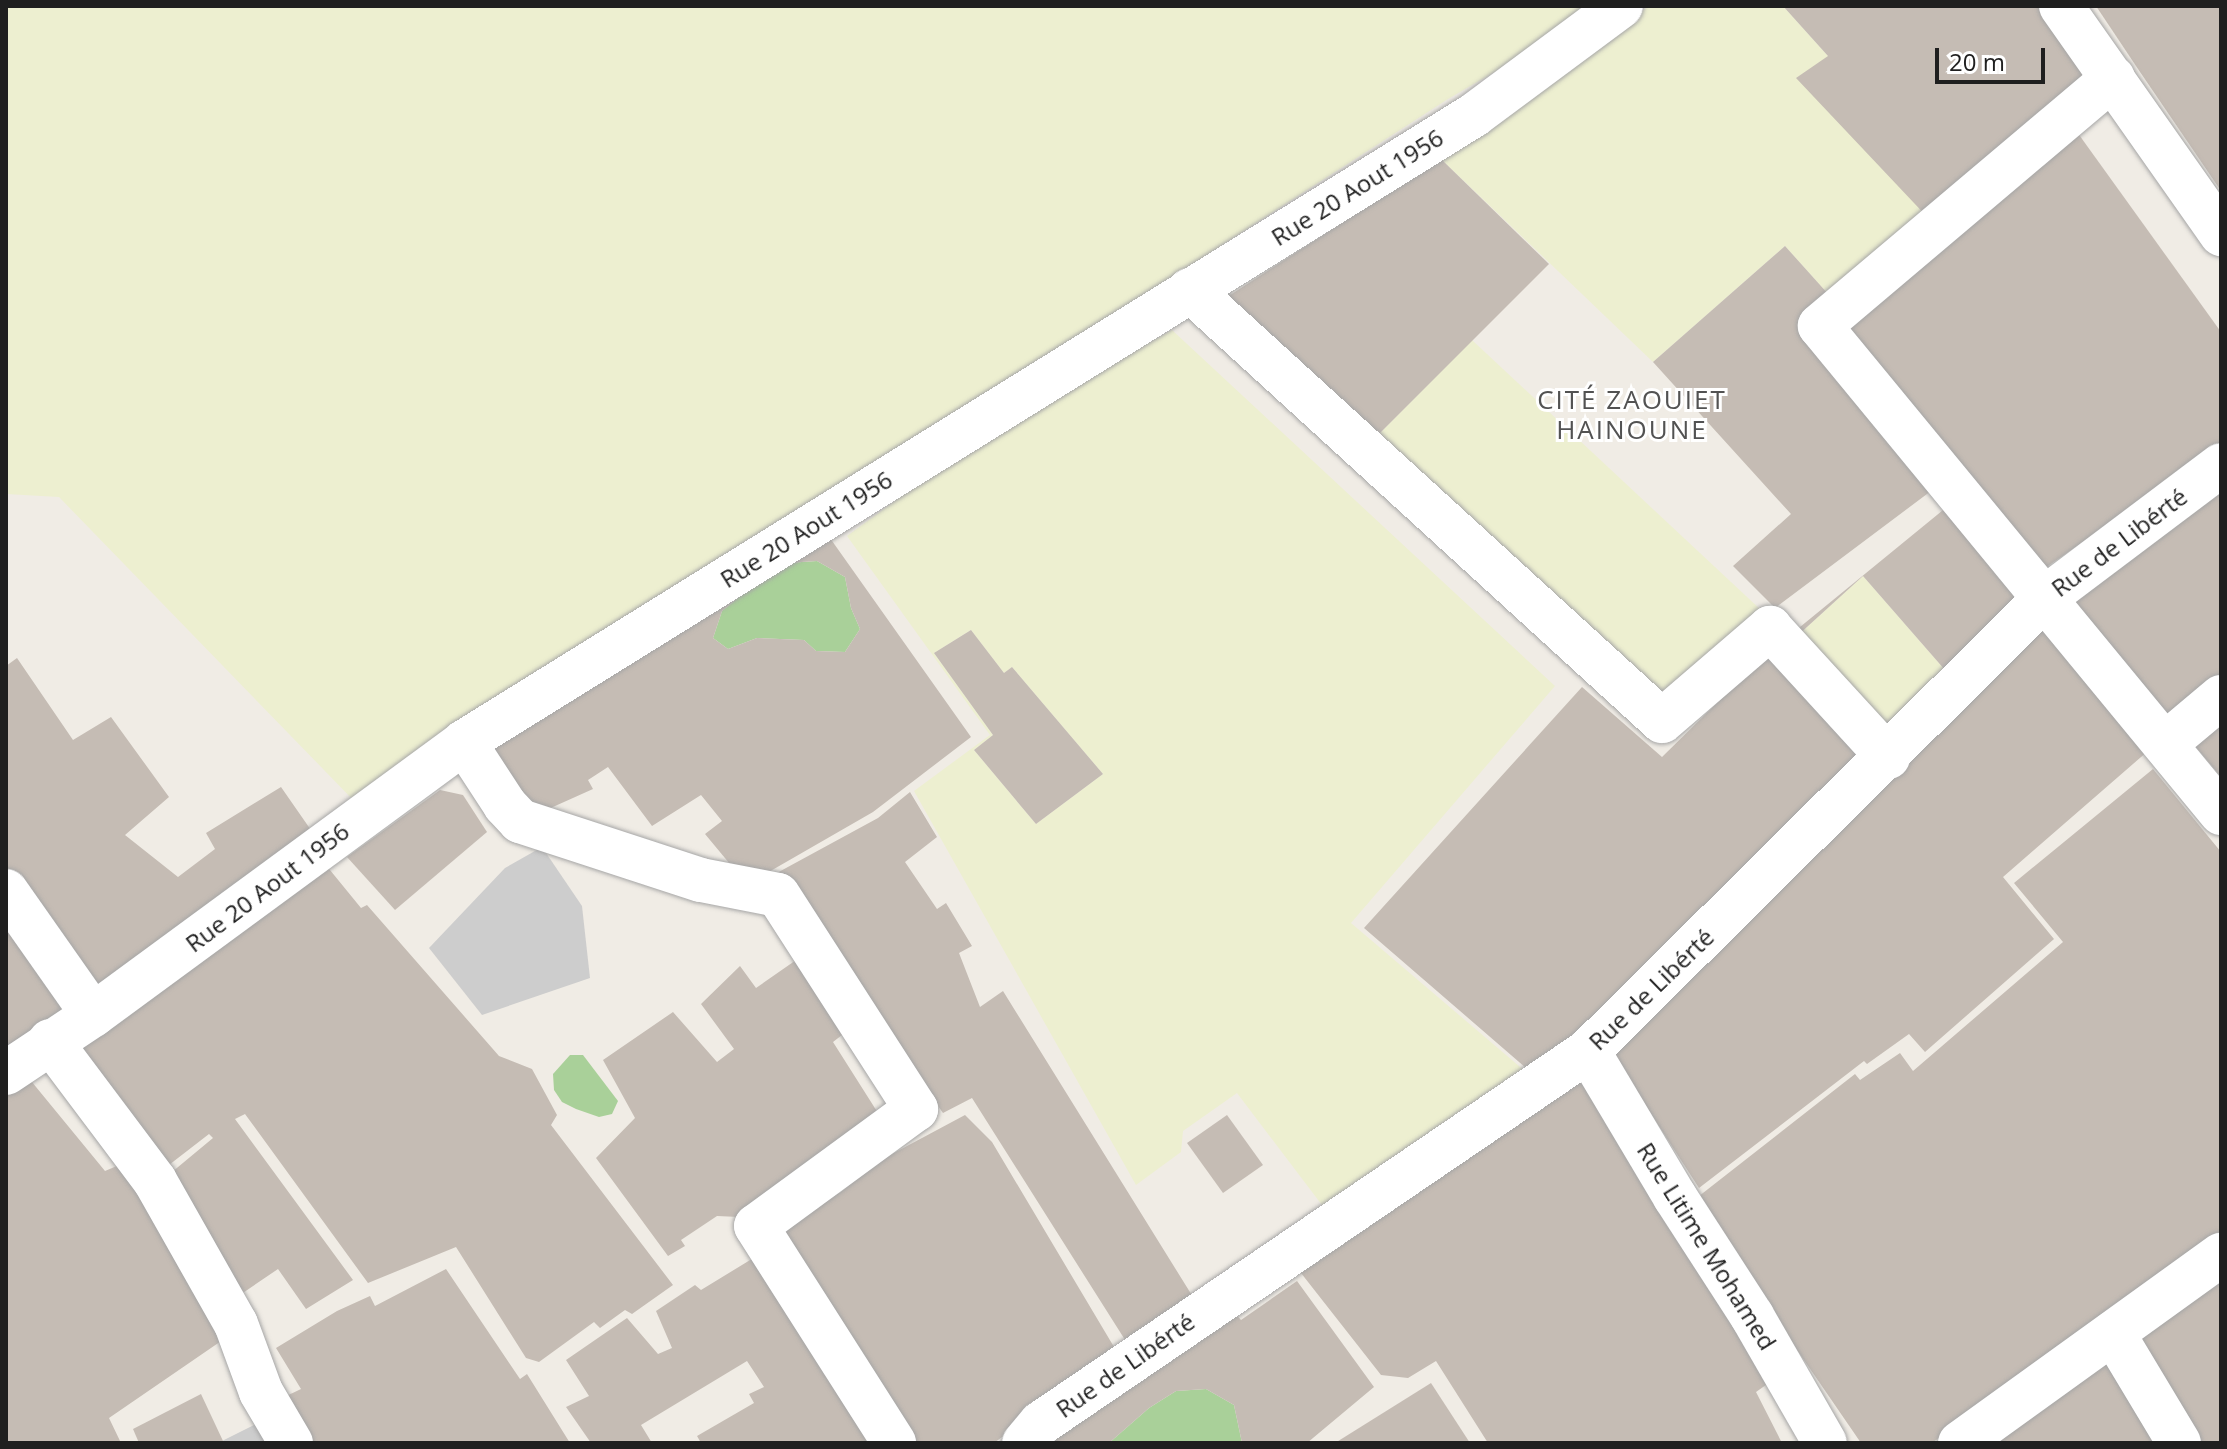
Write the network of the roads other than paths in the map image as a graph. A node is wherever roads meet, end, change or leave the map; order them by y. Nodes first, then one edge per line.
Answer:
1 (1621, 6) edge
2 (2061, 6) edge
3 (2113, 78) junction
4 (2221, 234) edge
5 (1190, 290) junction
6 (2221, 465) edge
7 (2046, 597) junction
8 (2221, 697) edge
9 (464, 742) junction
10 (2165, 744) junction
11 (1888, 757) junction
12 (2221, 813) edge
13 (6, 891) edge
14 (93, 1015) junction
15 (50, 1041) junction
16 (1588, 1051) junction
17 (6, 1073) edge
18 (2221, 1255) edge
19 (2113, 1333) junction
20 (291, 1443) edge
21 (894, 1443) edge
22 (1024, 1443) edge
23 (1825, 1443) edge
24 (1960, 1443) edge
25 (2179, 1443) edge

1 - 5 street, Rue 20 Aout 1956
2 - 3 street
3 - 4 street
3 - 7 street
5 - 9 street, Rue 20 Aout 1956
5 - 11 street
6 - 7 street, Rue de Libérté
7 - 10 street
7 - 11 street, Rue de Libérté
8 - 10 street
9 - 14 street, Rue 20 Aout 1956
9 - 21 street
10 - 12 street
11 - 16 street, Rue de Libérté
13 - 14 street
14 - 15 street, Rue 20 Aout 1956
15 - 17 street, Rue 20 Aout 1956
15 - 20 street
16 - 22 street, Rue de Libérté
16 - 23 street, Rue Litime Mohamed
18 - 19 street
19 - 24 street
19 - 25 street

